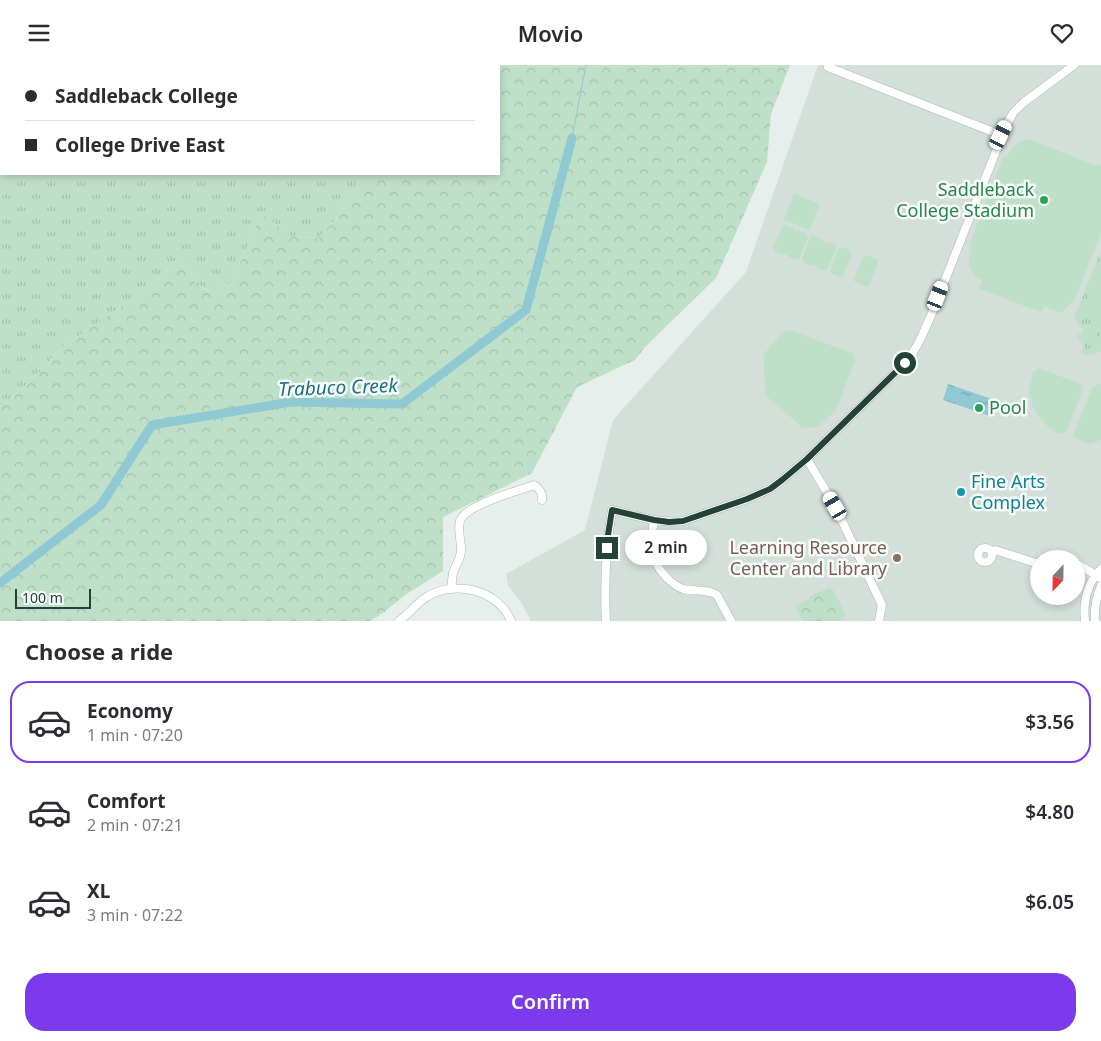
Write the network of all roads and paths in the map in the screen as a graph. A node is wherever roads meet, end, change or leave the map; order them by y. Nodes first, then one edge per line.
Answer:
1 (1074, 65) edge
2 (828, 67) dead end
3 (1001, 135) junction
4 (807, 459) junction
5 (542, 501) dead end
6 (654, 520) junction
7 (992, 552) dead end
8 (1030, 561) edge
9 (1085, 568) edge
10 (1099, 574) edge
11 (1101, 586) edge
12 (451, 589) junction
13 (399, 621) edge
14 (512, 621) edge
15 (606, 621) edge
16 (731, 621) edge
17 (879, 621) edge
18 (1085, 621) edge
19 (1095, 621) edge

1 - 3 street
2 - 3 street
3 - 4 street
4 - 6 street
4 - 17 street
5 - 12 street
6 - 15 street
6 - 16 street
7 - 8 street
9 - 10 street
10 - 18 street
11 - 19 street
12 - 13 street
12 - 14 street

